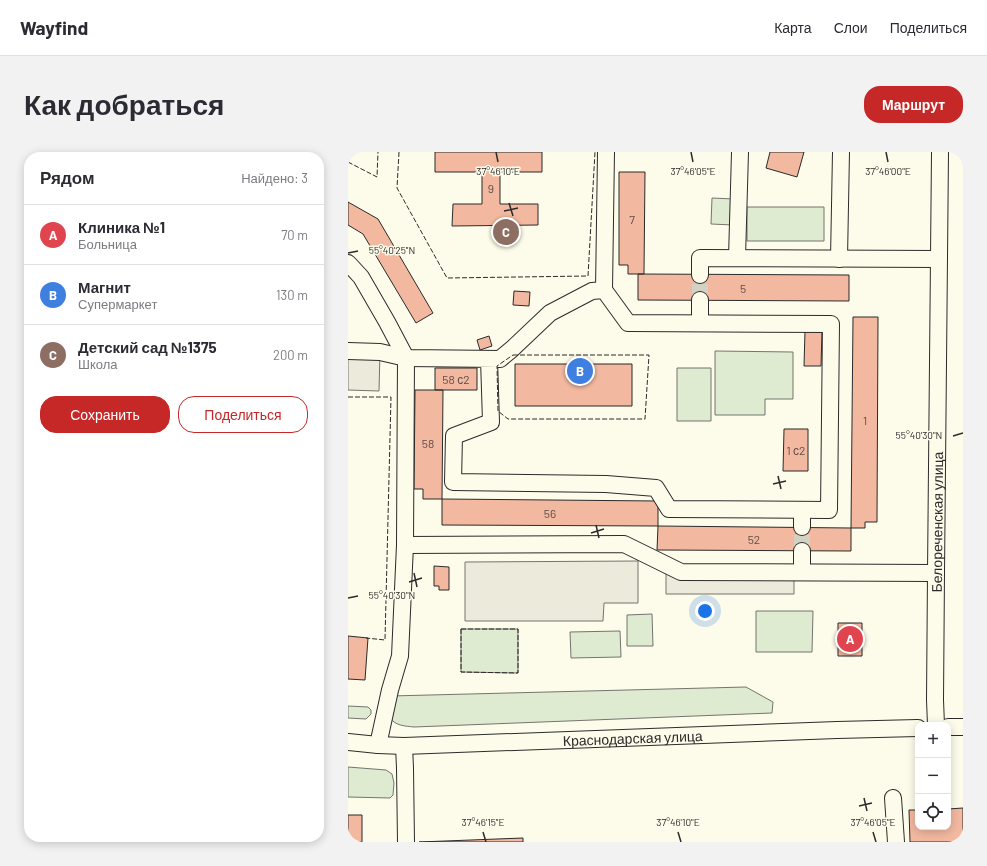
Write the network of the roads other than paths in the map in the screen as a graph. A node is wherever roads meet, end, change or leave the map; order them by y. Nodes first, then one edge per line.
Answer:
1 (606, 152) edge
2 (740, 152) edge
3 (841, 152) edge
4 (940, 152) edge
5 (737, 258) junction
6 (839, 258) junction
7 (939, 259) junction
8 (348, 263) edge
9 (700, 274) tunnel mouth
10 (604, 290) junction
11 (700, 300) tunnel mouth
12 (700, 323) junction
13 (348, 351) edge
14 (406, 358) junction
15 (489, 359) junction
16 (802, 510) junction
17 (802, 527) tunnel mouth
18 (405, 545) junction
19 (802, 551) tunnel mouth
20 (802, 572) junction
21 (936, 573) junction
22 (936, 722) edge
23 (963, 727) edge
24 (915, 728) edge
25 (951, 728) edge
26 (348, 742) edge
27 (378, 745) junction
28 (404, 746) junction
29 (893, 798) dead end
30 (406, 842) edge
31 (896, 842) edge

1 - 10 street
2 - 5 street
3 - 6 street
4 - 7 street, Белореченская улица
5 - 6 street
5 - 9 street
6 - 7 street
7 - 21 street, Белореченская улица
8 - 14 street
10 - 12 street
10 - 15 street
11 - 12 street
12 - 16 street
13 - 14 street
14 - 15 street
14 - 18 street
15 - 16 street
16 - 17 street
18 - 20 street
18 - 27 street
19 - 20 street
20 - 21 street
21 - 22 street, Белореченская улица
23 - 25 street
24 - 28 street, Краснодарская улица
26 - 27 street, Краснодарская улица
27 - 28 street, Краснодарская улица
28 - 30 street
29 - 31 street

